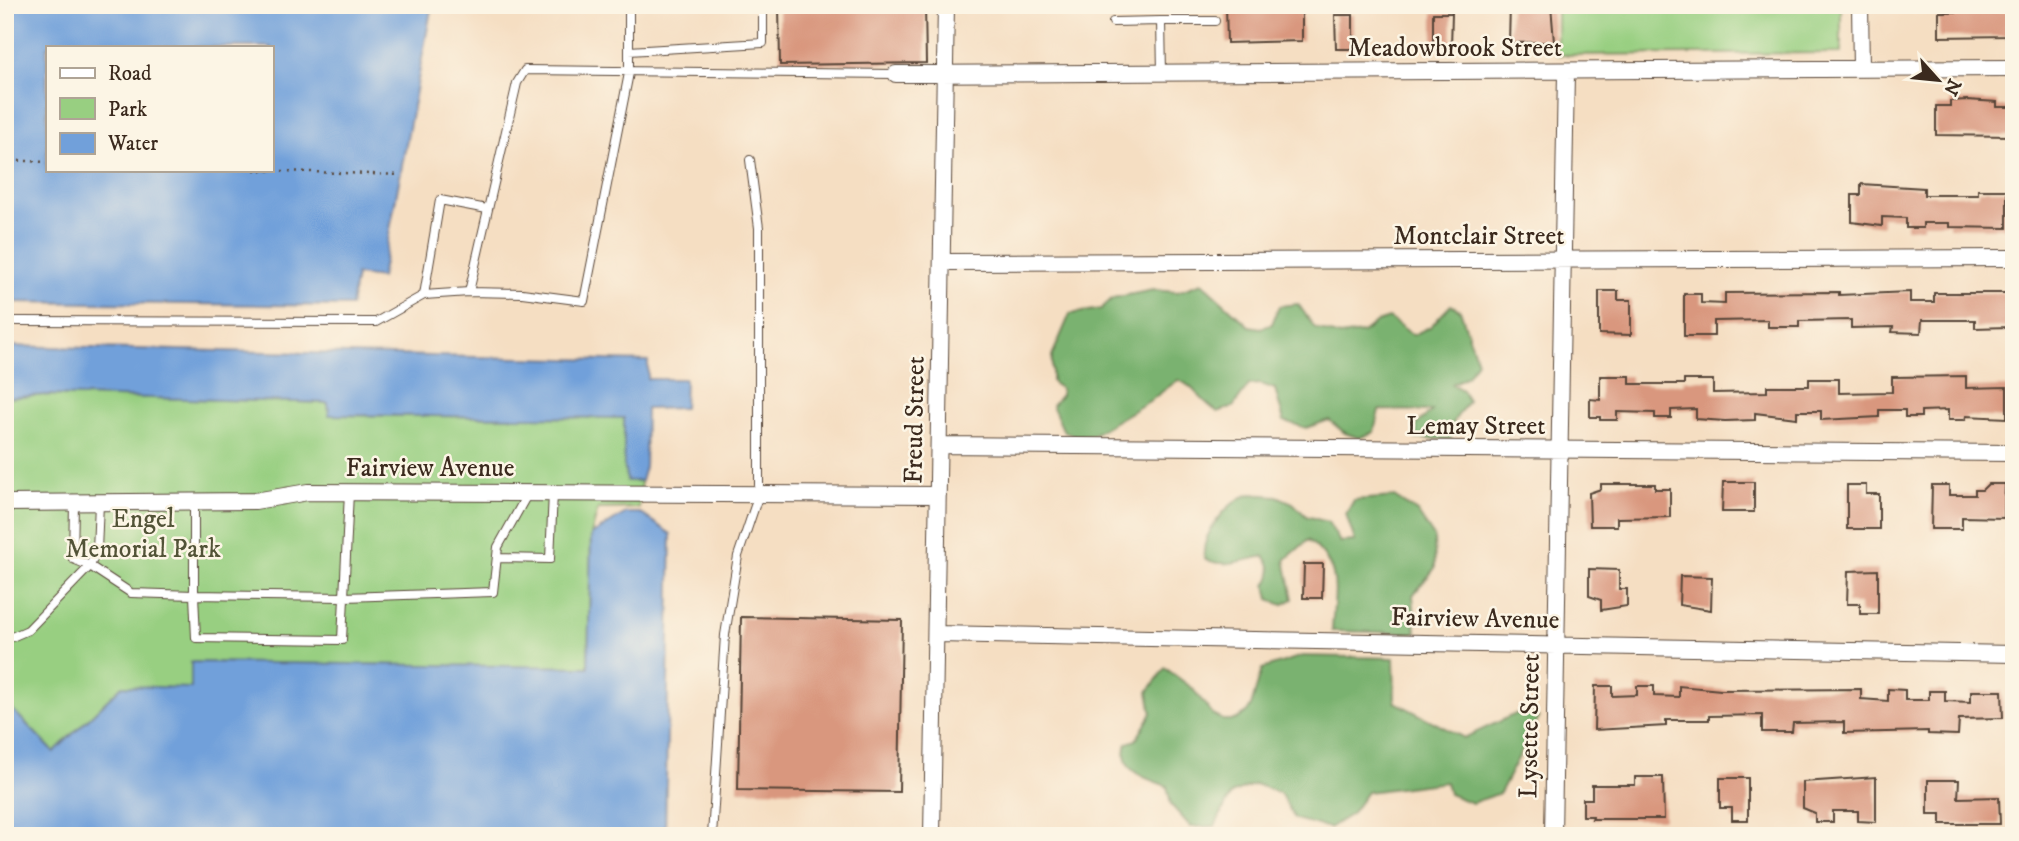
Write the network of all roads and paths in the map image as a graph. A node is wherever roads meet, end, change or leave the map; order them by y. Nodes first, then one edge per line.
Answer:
1 (629, 5) edge
2 (763, 5) edge
3 (946, 5) edge
4 (1860, 5) edge
5 (1161, 21) junction
6 (1215, 21) dead end
7 (1112, 22) dead end
8 (629, 51) junction
9 (2014, 68) edge
10 (1861, 69) junction
11 (1566, 72) junction
12 (629, 73) junction
13 (1161, 73) junction
14 (896, 74) joint
15 (945, 74) junction
16 (5, 160) edge
17 (750, 160) dead end
18 (46, 162) edge
19 (273, 171) edge
20 (400, 175) dead end
21 (487, 209) junction
22 (2014, 258) edge
23 (1563, 261) junction
24 (943, 262) junction
25 (469, 292) junction
26 (424, 295) junction
27 (16, 321) dead end
28 (939, 445) junction
29 (1559, 450) junction
30 (2014, 453) edge
31 (349, 492) junction
32 (528, 493) junction
33 (552, 493) junction
34 (759, 494) junction
35 (938, 495) junction
36 (194, 502) junction
37 (5, 503) edge
38 (74, 503) junction
39 (99, 503) junction
40 (497, 558) junction
41 (90, 566) junction
42 (194, 595) junction
43 (345, 597) junction
44 (936, 634) junction
45 (5, 640) edge
46 (1555, 646) junction
47 (2014, 654) edge
48 (712, 836) edge
49 (932, 836) edge
50 (1553, 836) edge

1 - 8 lane
2 - 8 lane
3 - 15 street, Freud Street
4 - 10 street
5 - 6 lane
5 - 7 lane
5 - 13 lane
8 - 12 lane
9 - 10 street, Meadowbrook Street
10 - 11 street, Meadowbrook Street
11 - 13 street, Meadowbrook Street
11 - 23 street, Lysette Street
12 - 14 lane
12 - 21 lane
12 - 25 lane
13 - 15 street, Meadowbrook Street
14 - 15 street, Meadowbrook Street
15 - 24 street, Freud Street
16 - 18 path
17 - 34 lane
19 - 20 path
21 - 25 lane
21 - 26 lane
22 - 23 street, Montclair Street
23 - 24 street, Montclair Street
23 - 29 street, Lysette Street
24 - 28 street, Freud Street
25 - 26 lane
26 - 27 lane
28 - 29 street, Lemay Street
28 - 35 street, Freud Street
29 - 30 street, Lemay Street
29 - 46 street, Lysette Street
31 - 32 street, Fairview Avenue
31 - 36 street, Fairview Avenue
31 - 43 lane
32 - 33 street, Fairview Avenue
32 - 40 lane
33 - 34 street, Fairview Avenue
33 - 40 lane
34 - 35 street, Fairview Avenue
34 - 48 lane
35 - 44 street, Freud Street
36 - 39 street, Fairview Avenue
36 - 42 lane
37 - 38 street, Fairview Avenue
38 - 39 street, Fairview Avenue
38 - 41 lane
39 - 41 lane
40 - 43 lane
41 - 42 lane
41 - 45 lane
42 - 43 lane
42 - 43 lane
44 - 46 street, Fairview Avenue
44 - 49 street, Freud Street
46 - 47 street, Fairview Avenue
46 - 50 street, Lysette Street

